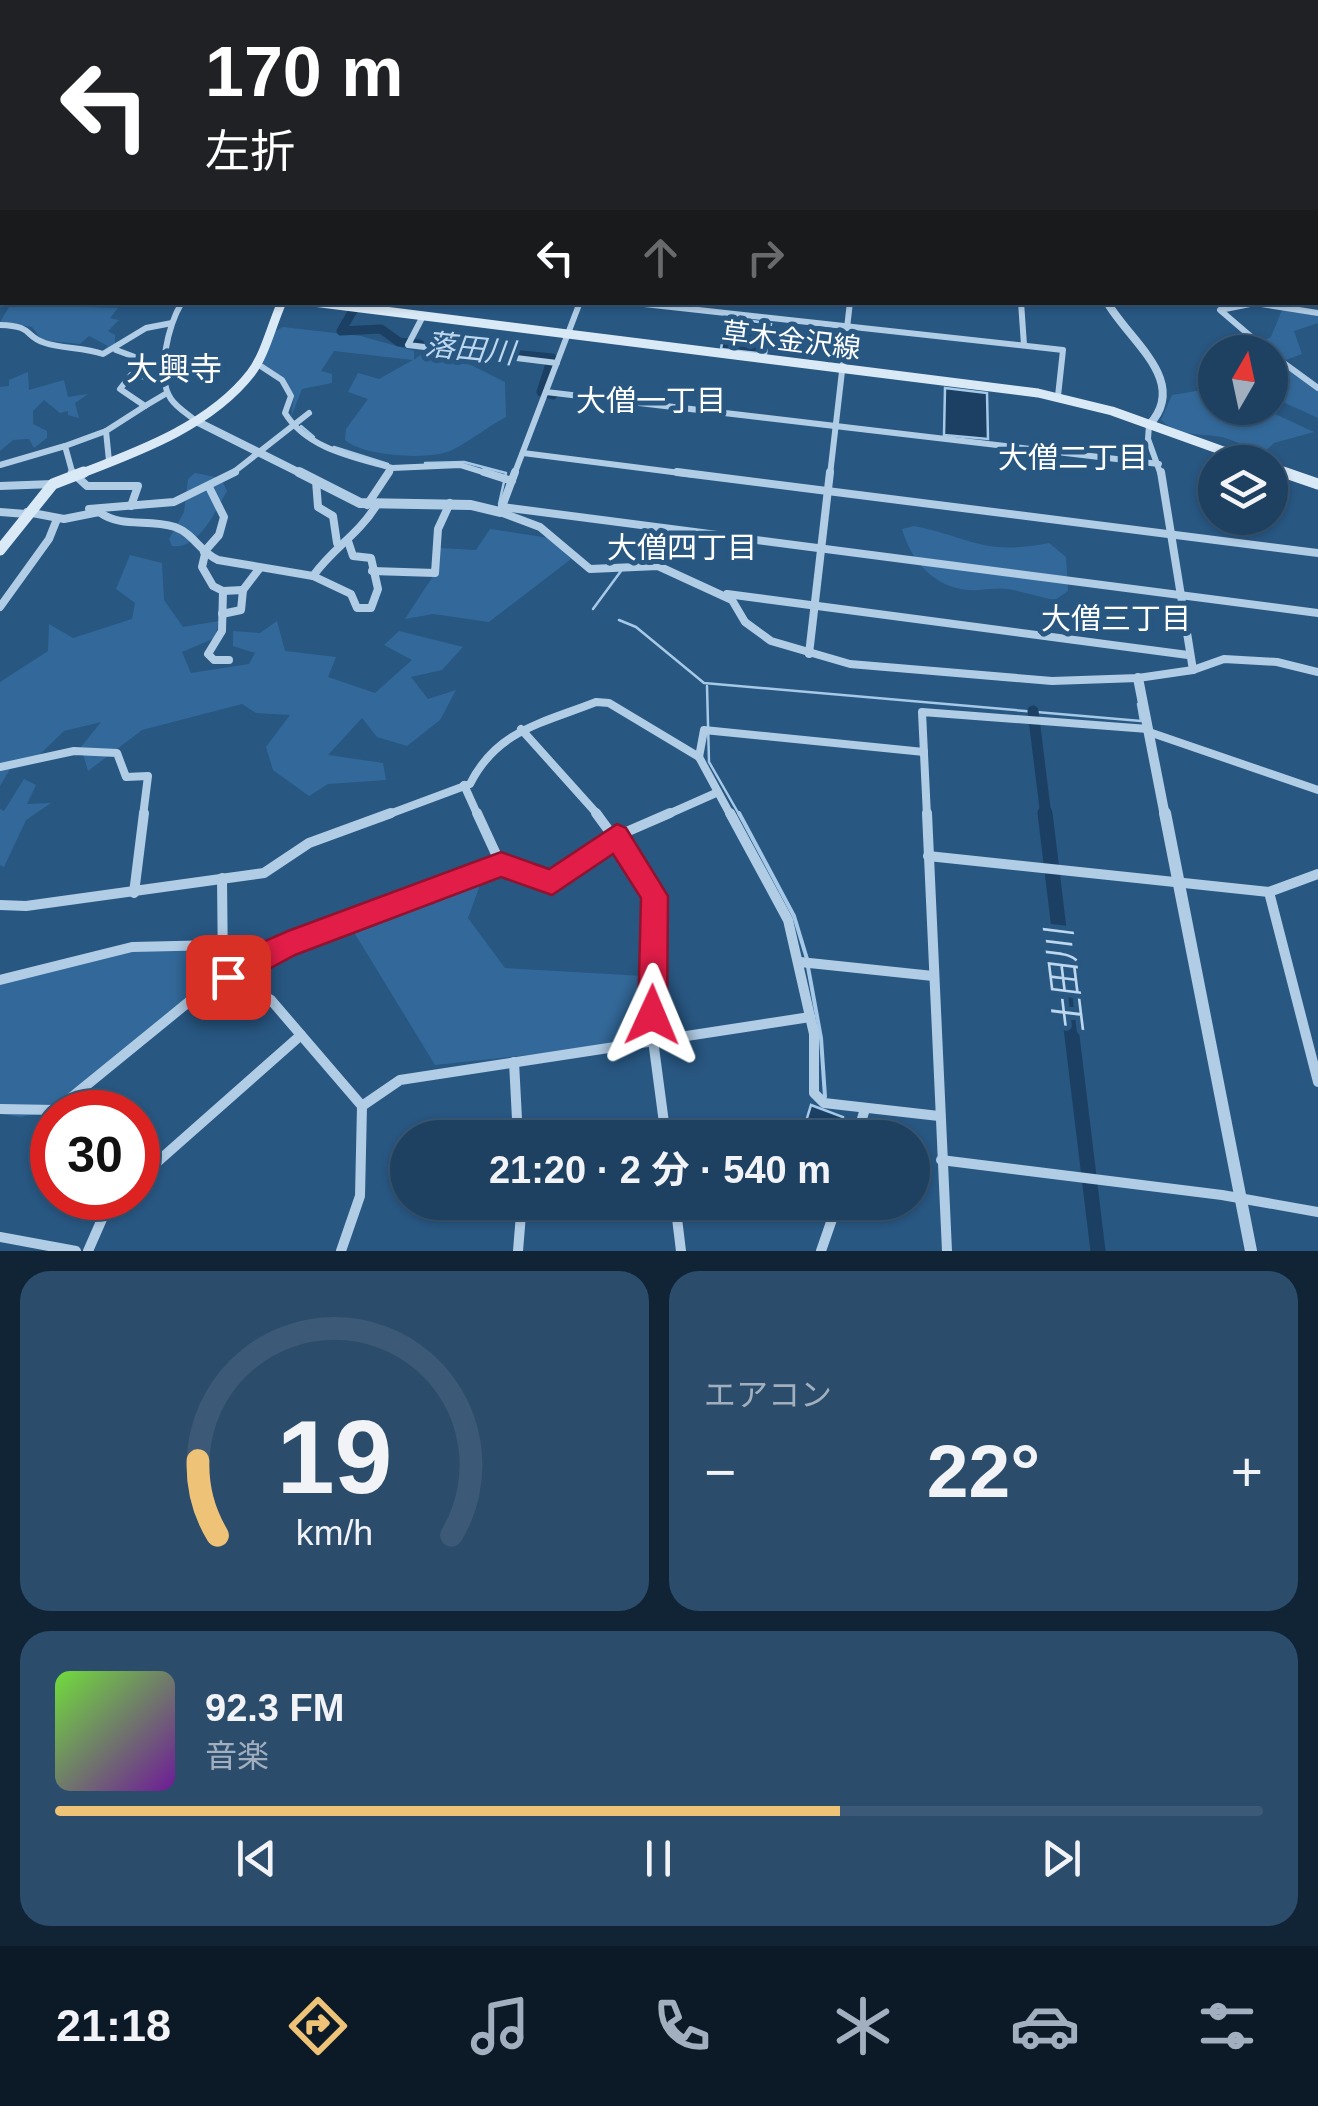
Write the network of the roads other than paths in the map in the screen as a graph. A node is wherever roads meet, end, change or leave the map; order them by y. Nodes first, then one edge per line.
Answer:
1 (182, 305) edge
2 (281, 305) edge
3 (361, 305) edge
4 (579, 305) edge
5 (653, 305) edge
6 (850, 305) edge
7 (1021, 305) edge
8 (1108, 305) edge
9 (1230, 305) edge
10 (1276, 305) edge
11 (1318, 313) edge
12 (422, 318) junction
13 (172, 322) junction
14 (0, 325) edge
15 (847, 327) junction
16 (1246, 335) edge
17 (567, 336) junction
18 (1024, 346) junction
19 (116, 350) junction
20 (256, 363) junction
21 (557, 363) junction
22 (1288, 366) edge
23 (167, 369) junction
24 (842, 369) junction
25 (165, 379) junction
26 (1318, 388) edge
27 (546, 392) junction
28 (167, 393) junction
29 (1058, 396) junction
30 (145, 406) junction
31 (309, 414) dead end
32 (196, 421) junction
33 (1149, 424) junction
34 (294, 426) junction
35 (836, 426) junction
36 (106, 431) junction
37 (1207, 445) edge
38 (64, 446) junction
39 (523, 453) junction
40 (263, 454) junction
41 (109, 460) junction
42 (1158, 464) junction
43 (0, 465) edge
44 (392, 468) junction
45 (72, 474) junction
46 (1288, 474) edge
47 (316, 481) junction
48 (512, 482) junction
49 (53, 484) junction
50 (1318, 484) edge
51 (0, 486) edge
52 (209, 487) junction
53 (828, 492) junction
54 (450, 504) junction
55 (131, 506) junction
56 (371, 506) junction
57 (501, 509) junction
58 (0, 512) edge
59 (27, 513) junction
60 (81, 516) junction
61 (57, 519) junction
62 (1170, 534) junction
63 (348, 542) junction
64 (337, 543) junction
65 (0, 550) edge
66 (821, 550) junction
67 (204, 553) junction
68 (1318, 553) edge
69 (259, 569) junction
70 (372, 571) junction
71 (313, 576) junction
72 (243, 590) junction
73 (223, 592) junction
74 (712, 592) junction
75 (1180, 597) junction
76 (814, 604) junction
77 (0, 607) edge
78 (1318, 613) edge
79 (222, 614) junction
80 (810, 654) junction
81 (1188, 656) junction
82 (229, 660) dead end
83 (1193, 670) junction
84 (1318, 672) edge
85 (1138, 678) junction
86 (520, 730) junction
87 (1149, 731) junction
88 (924, 752) junction
89 (699, 757) junction
90 (0, 767) edge
91 (464, 784) junction
92 (1318, 790) edge
93 (716, 793) junction
94 (617, 836) junction
95 (928, 856) junction
96 (501, 865) junction
97 (1318, 874) edge
98 (222, 878) junction
99 (1180, 882) junction
100 (134, 892) junction
101 (1269, 892) junction
102 (0, 905) edge
103 (220, 944) junction
104 (800, 962) junction
105 (223, 974) junction
106 (932, 976) junction
107 (0, 980) edge
108 (810, 1017) junction
109 (301, 1035) junction
110 (653, 1040) junction
111 (514, 1062) junction
112 (1318, 1082) edge
113 (362, 1106) junction
114 (866, 1109) junction
115 (0, 1110) edge
116 (939, 1116) junction
117 (517, 1120) edge
118 (664, 1120) edge
119 (862, 1120) edge
120 (160, 1160) edge
121 (941, 1160) junction
122 (1242, 1198) junction
123 (1318, 1212) edge
124 (102, 1220) edge
125 (521, 1220) edge
126 (677, 1220) edge
127 (832, 1220) edge
128 (0, 1237) edge
129 (76, 1251) edge
130 (88, 1251) edge
131 (342, 1251) edge
132 (518, 1251) edge
133 (681, 1251) edge
134 (821, 1251) edge
135 (947, 1251) edge
136 (1250, 1251) edge

1 - 13 street
2 - 20 main road
3 - 12 main road, 草木金沢線
4 - 17 street
5 - 15 street
6 - 15 street
7 - 18 street
8 - 33 street
9 - 16 street
10 - 11 street
12 - 17 main road, 草木金沢線
12 - 21 street
13 - 19 street
13 - 23 street
14 - 19 street
15 - 18 street
15 - 24 street
17 - 21 street
17 - 24 main road, 草木金沢線
18 - 29 street
19 - 23 street
20 - 32 main road
20 - 34 street
21 - 27 street
22 - 26 street
23 - 25 street
24 - 29 main road, 草木金沢線
24 - 35 street
25 - 28 street
25 - 30 street
27 - 35 street
27 - 39 street
28 - 30 street
28 - 32 street
29 - 33 main road, 草木金沢線
30 - 36 street
31 - 34 street
32 - 40 street
32 - 41 main road
33 - 37 main road, 草木金沢線
33 - 42 street
34 - 40 street
34 - 44 street
35 - 42 street
35 - 53 street
36 - 38 street
36 - 41 street
38 - 43 street
38 - 45 street
39 - 48 street
39 - 53 street
40 - 47 street
40 - 52 street
41 - 45 main road
42 - 62 street
44 - 48 street
44 - 56 street
45 - 49 main road
45 - 55 street
46 - 50 main road
47 - 56 street
47 - 64 street
48 - 57 street
49 - 51 street
49 - 59 main road
52 - 55 street
52 - 67 street
53 - 62 street
53 - 66 street
54 - 56 street
54 - 57 street
54 - 70 street
55 - 60 street
56 - 63 street
57 - 66 street
57 - 74 street
58 - 59 street
59 - 61 street
59 - 65 main road
60 - 61 street
60 - 67 street
61 - 77 street
62 - 68 street
62 - 75 street
63 - 64 street
63 - 70 street
64 - 71 street
66 - 75 street
66 - 76 street
67 - 69 street
67 - 73 street
69 - 71 street
69 - 72 street
70 - 71 street
72 - 73 street
72 - 79 street
73 - 79 street
74 - 76 street
74 - 80 street
75 - 78 street
75 - 81 street
76 - 80 street
76 - 81 street
79 - 82 street
80 - 85 street
81 - 83 street
83 - 84 street
83 - 85 street
85 - 87 street
86 - 89 street
86 - 91 street
86 - 94 street
87 - 88 street
87 - 92 street
87 - 99 street
88 - 89 street
88 - 95 street
89 - 93 street
90 - 100 street
91 - 96 street
91 - 98 street
93 - 94 street
93 - 104 street
94 - 96 street
94 - 110 street
95 - 99 street
95 - 106 street
96 - 105 street
97 - 101 street
98 - 100 street
98 - 103 street
99 - 101 street
99 - 122 street
100 - 102 street
101 - 112 street
103 - 105 street
103 - 107 street
104 - 106 street
104 - 108 street
105 - 109 street
105 - 115 street
106 - 116 street
108 - 110 street
108 - 114 street
109 - 113 street
109 - 120 street
110 - 111 street
110 - 118 street
111 - 113 street
111 - 117 street
113 - 131 street
114 - 116 street
114 - 119 street
116 - 121 street
121 - 122 street
121 - 135 street
122 - 123 street
122 - 136 street
124 - 130 street
125 - 132 street
126 - 133 street
127 - 134 street
128 - 129 street

